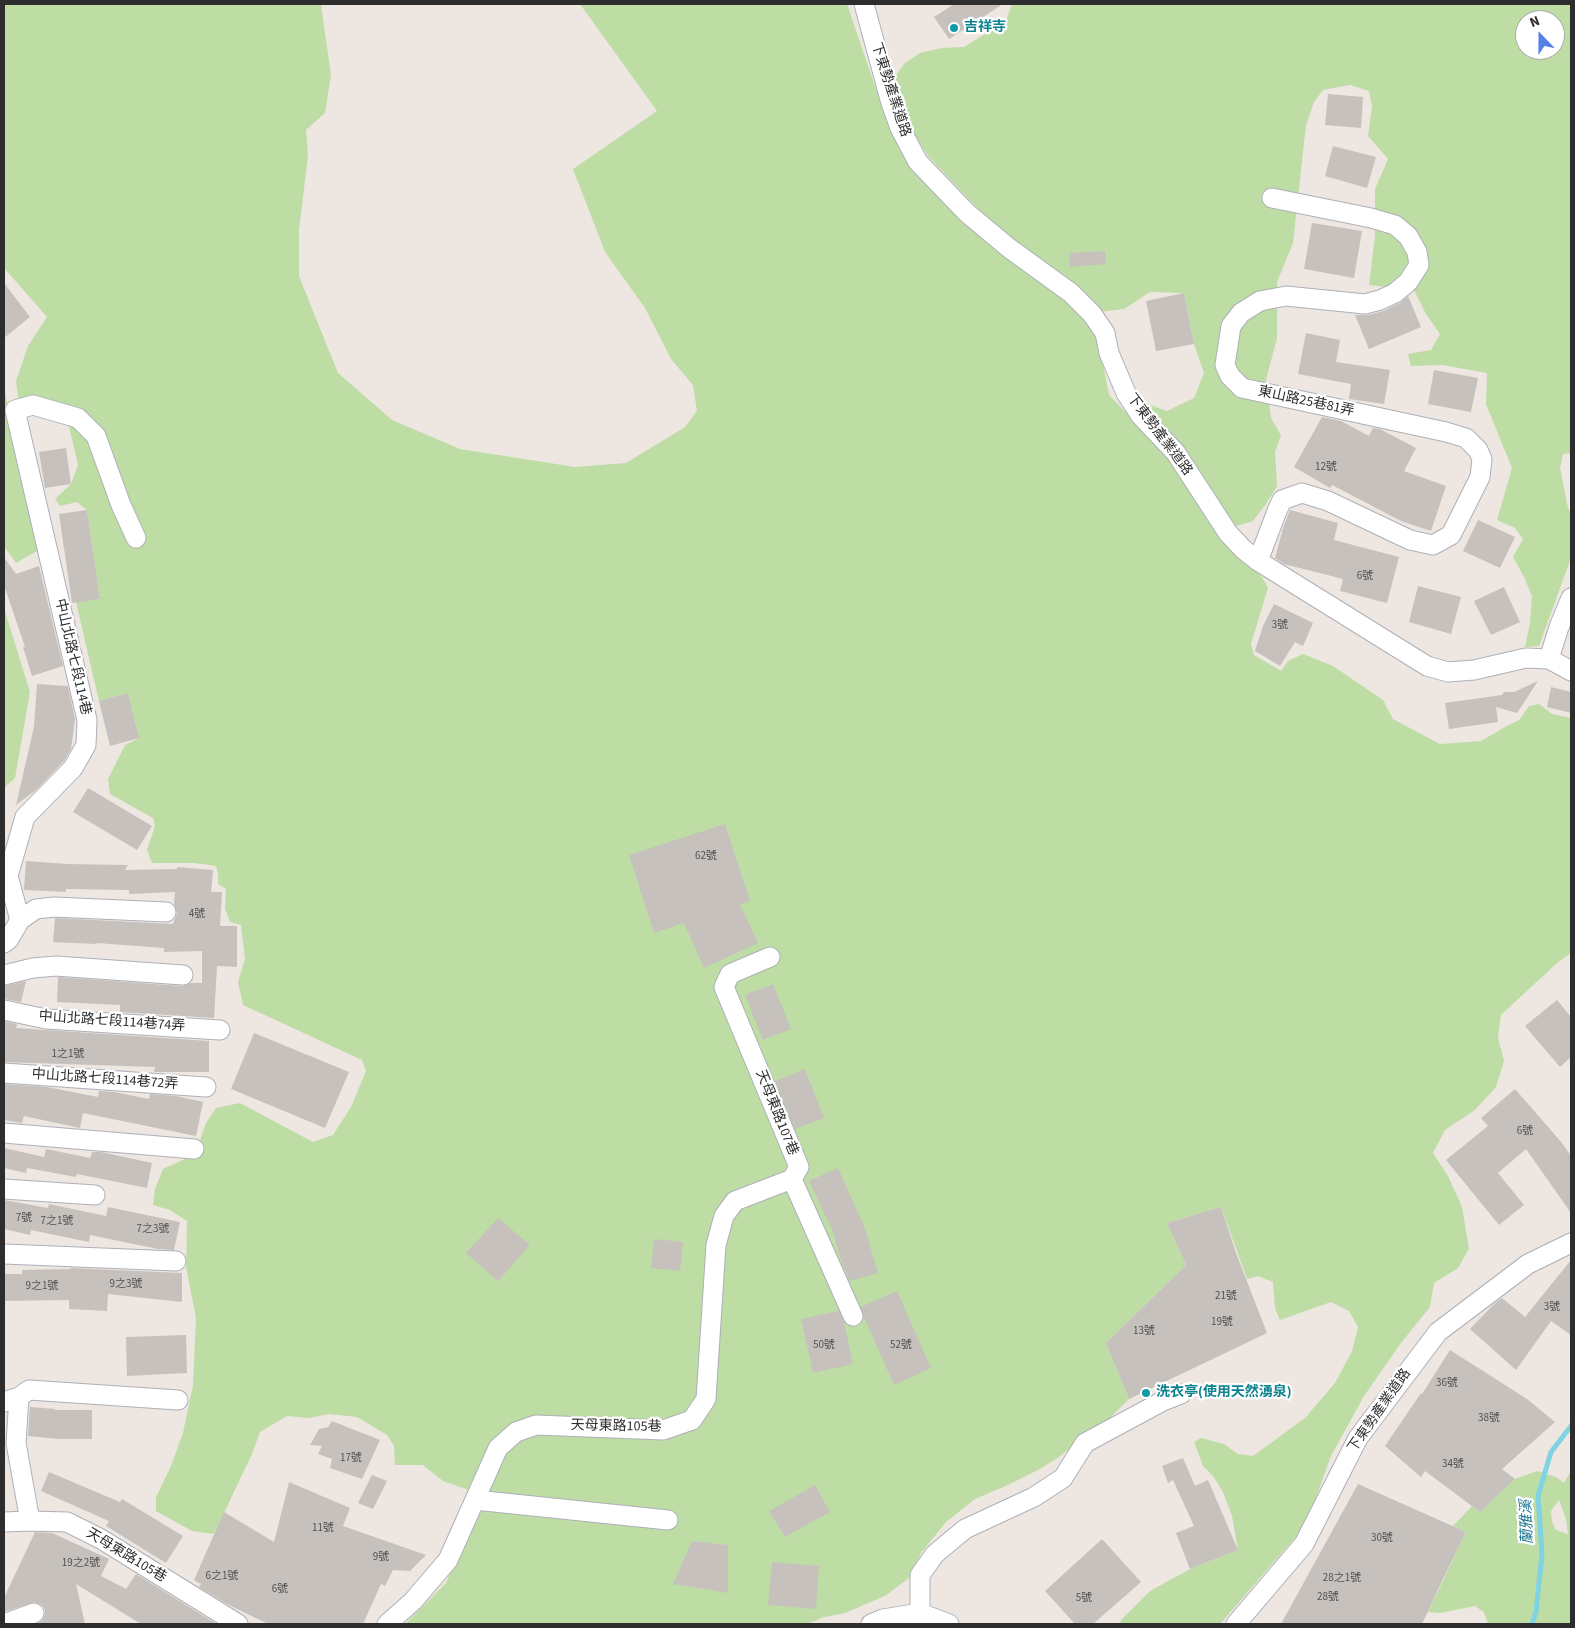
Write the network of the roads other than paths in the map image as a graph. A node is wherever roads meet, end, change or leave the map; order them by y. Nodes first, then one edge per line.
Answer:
1 (864, 4) edge
2 (1272, 198) dead end
3 (136, 538) dead end
4 (1258, 561) junction
5 (1571, 598) edge
6 (1549, 659) junction
7 (1571, 671) edge
8 (166, 912) dead end
9 (20, 920) junction
10 (4, 943) edge
11 (770, 957) dead end
12 (183, 975) dead end
13 (4, 976) edge
14 (4, 1010) edge
15 (220, 1030) dead end
16 (4, 1073) edge
17 (206, 1087) dead end
18 (4, 1133) edge
19 (194, 1149) dead end
20 (792, 1179) junction
21 (4, 1189) edge
22 (94, 1195) dead end
23 (1571, 1243) edge
24 (4, 1254) edge
25 (176, 1261) dead end
26 (853, 1316) dead end
27 (1181, 1394) dead end
28 (11, 1399) edge
29 (178, 1400) dead end
30 (476, 1500) junction
31 (30, 1520) junction
32 (668, 1520) dead end
33 (4, 1522) edge
34 (34, 1613) dead end
35 (920, 1613) junction
36 (4, 1624) edge
37 (238, 1624) edge
38 (387, 1624) edge
39 (872, 1624) edge
40 (949, 1624) edge
41 (1236, 1624) edge

1 - 4 street, 下東勢產業道路
2 - 4 street, 東山路25巷81弄
3 - 9 street, 中山北路七段114巷
4 - 6 street, 下東勢產業道路
5 - 6 street
6 - 7 street, 下東勢產業道路
8 - 9 street
9 - 10 street
11 - 20 street, 天母東路107巷
12 - 13 street
14 - 15 street, 中山北路七段114巷74弄
16 - 17 street, 中山北路七段114巷72弄
18 - 19 street
20 - 26 street
20 - 30 street, 天母東路105巷
21 - 22 street
23 - 41 street, 下東勢產業道路
24 - 25 street
27 - 35 street
28 - 29 street
28 - 31 street
30 - 32 street
30 - 38 street, 天母東路105巷
31 - 33 street, 天母東路105巷
31 - 37 street, 天母東路105巷
34 - 36 street
35 - 39 street
35 - 40 street

